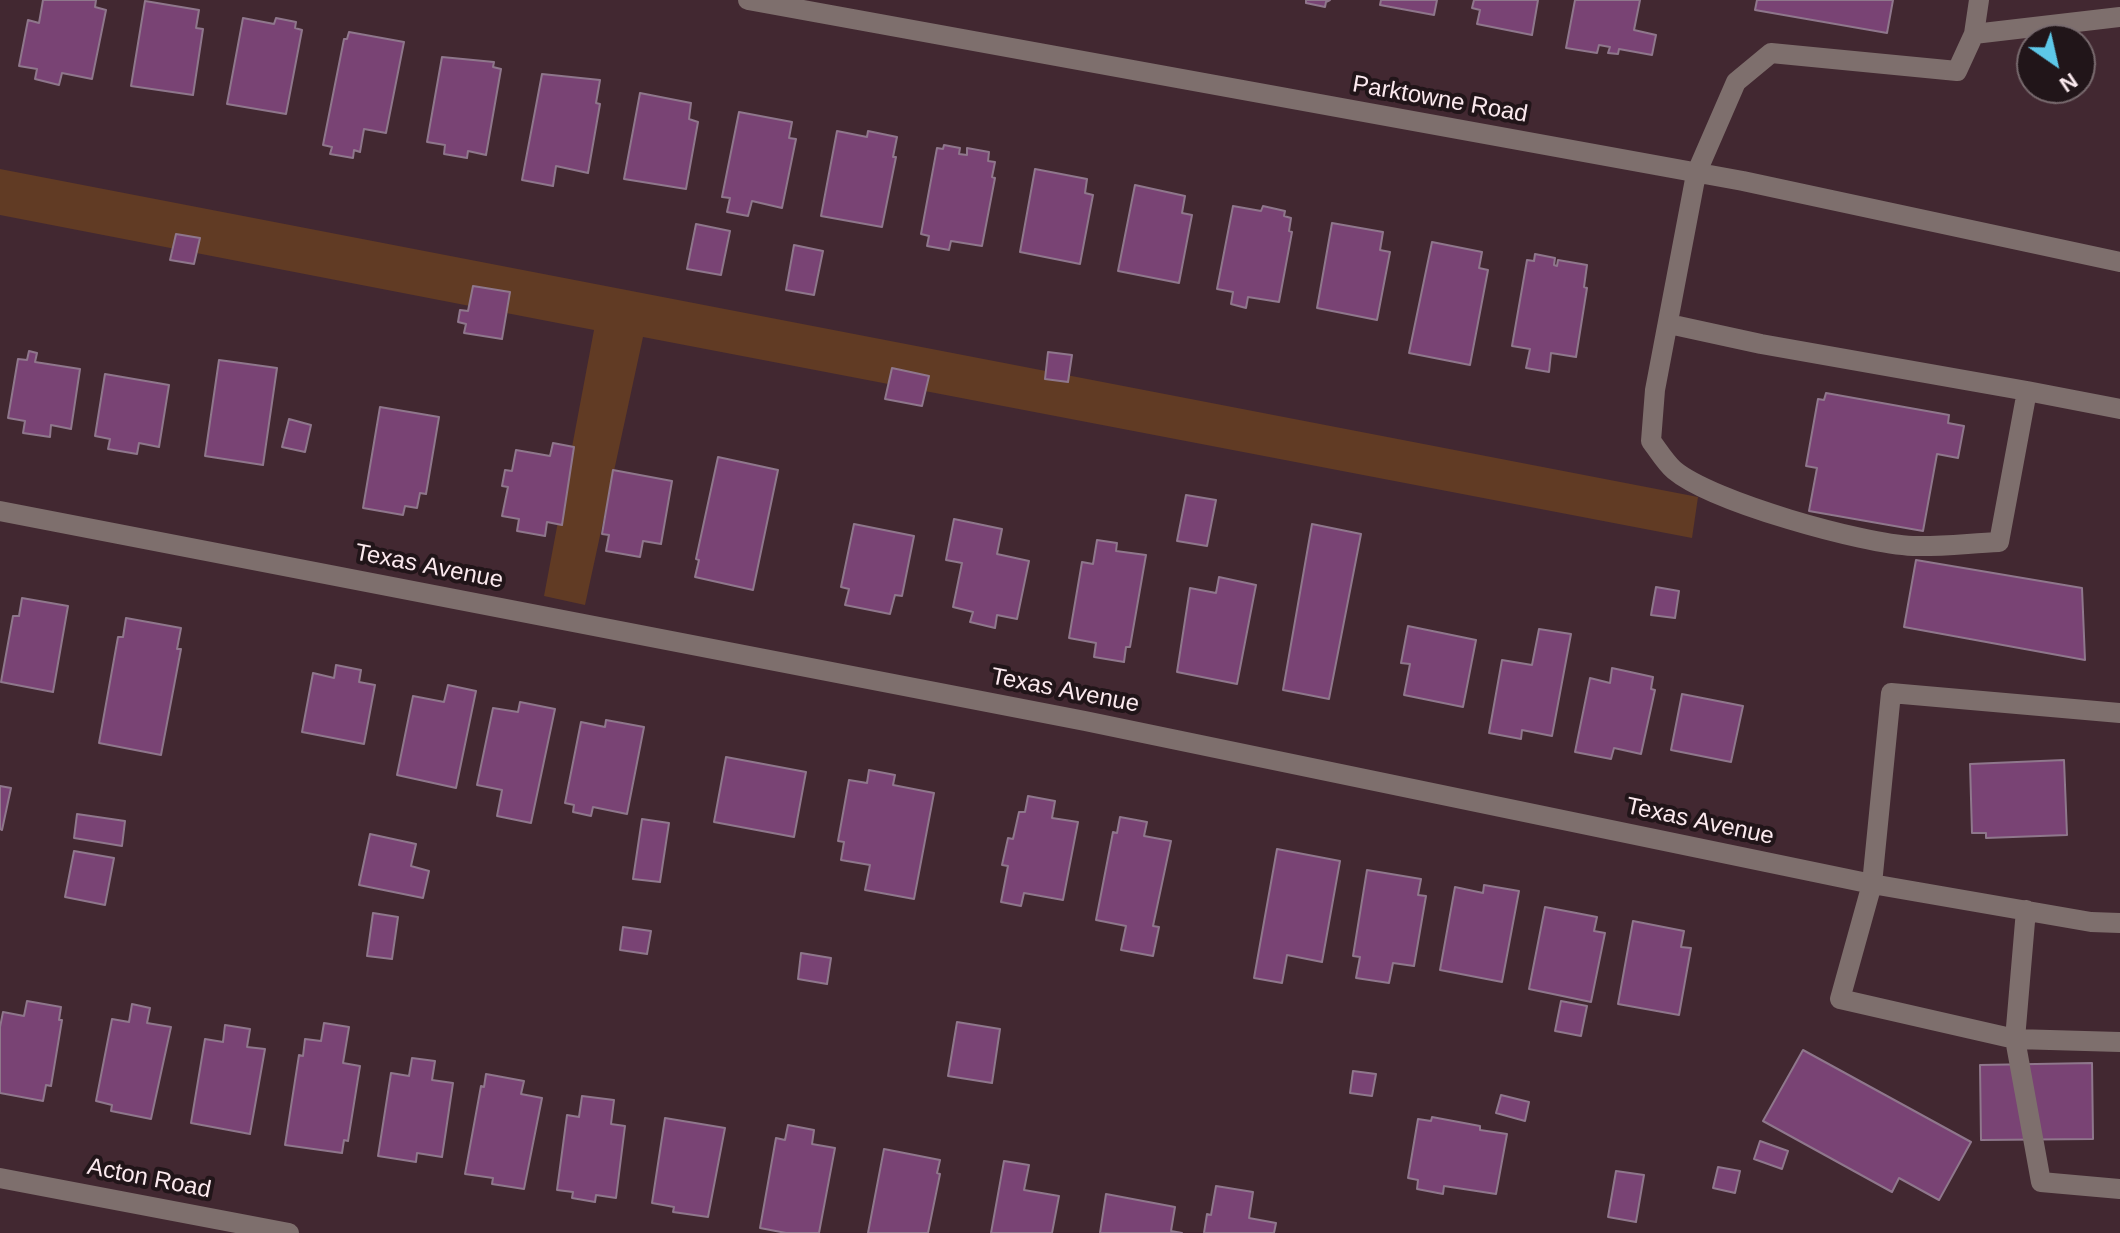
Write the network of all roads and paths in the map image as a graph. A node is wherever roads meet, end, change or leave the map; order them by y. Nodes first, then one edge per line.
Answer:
1 (748, 0) edge
2 (1979, 0) edge
3 (2120, 17) edge
4 (1974, 34) junction
5 (1696, 174) junction
6 (2120, 262) edge
7 (1669, 324) junction
8 (2027, 391) junction
9 (2120, 409) edge
10 (0, 511) edge
11 (2120, 713) edge
12 (1872, 884) junction
13 (2026, 910) junction
14 (2120, 923) edge
15 (2015, 1039) junction
16 (2120, 1042) edge
17 (0, 1178) edge
18 (2120, 1189) edge
19 (207, 1225) edge
20 (289, 1233) edge

1 - 5 street, Parktowne Road
2 - 4 street
3 - 4 street
4 - 5 street
5 - 6 street, Parktowne Road
5 - 7 street
7 - 8 street
7 - 8 street
8 - 9 street
10 - 12 street, Texas Avenue
11 - 12 street
12 - 13 street, Texas Avenue
12 - 15 street
13 - 14 street, Texas Avenue
13 - 15 street
15 - 16 street
15 - 18 street
17 - 19 street, Acton Road
19 - 20 street, Acton Road

